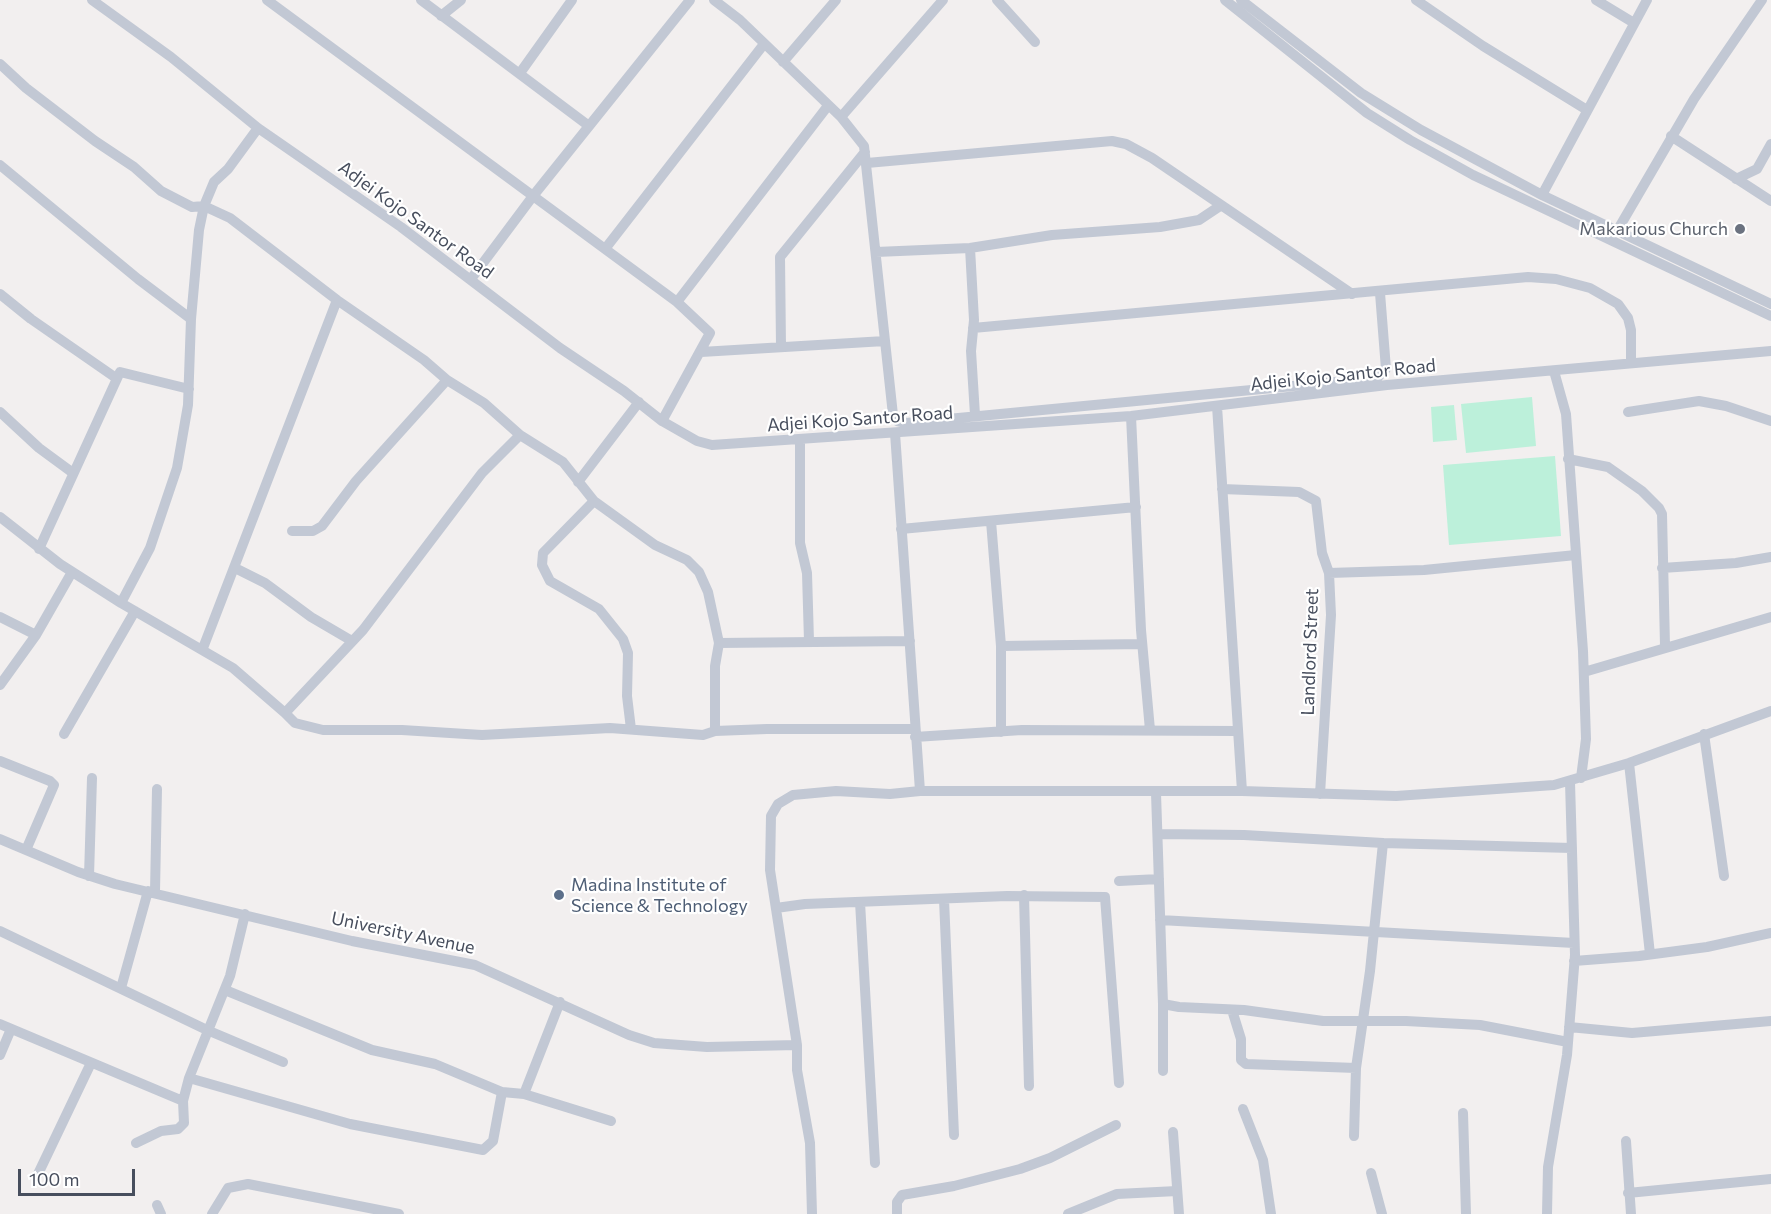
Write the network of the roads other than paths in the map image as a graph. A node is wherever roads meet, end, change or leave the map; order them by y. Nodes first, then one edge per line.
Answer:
1 (92, 0) edge
2 (267, 0) edge
3 (421, 0) edge
4 (461, 0) edge
5 (572, 0) edge
6 (690, 0) edge
7 (714, 0) edge
8 (836, 0) edge
9 (943, 0) edge
10 (998, 0) edge
11 (1225, 0) edge
12 (1241, 0) edge
13 (1416, 0) edge
14 (1596, 0) edge
15 (1647, 0) edge
16 (1762, 0) edge
17 (441, 16) junction
18 (1634, 23) junction
19 (1035, 42) dead end
20 (764, 44) junction
21 (783, 62) junction
22 (0, 64) edge
23 (520, 73) junction
24 (827, 107) junction
25 (1587, 110) junction
26 (841, 117) junction
27 (589, 126) junction
28 (258, 128) junction
29 (1671, 136) junction
30 (1771, 144) edge
31 (866, 158) junction
32 (0, 165) edge
33 (1736, 179) junction
34 (1542, 195) junction
35 (533, 196) junction
36 (1771, 201) edge
37 (204, 206) junction
38 (1220, 206) junction
39 (1617, 231) junction
40 (970, 248) junction
41 (605, 249) junction
42 (876, 252) junction
43 (471, 279) junction
44 (1380, 293) junction
45 (0, 294) edge
46 (1352, 294) junction
47 (337, 300) junction
48 (677, 302) junction
49 (1771, 304) edge
50 (1771, 316) edge
51 (191, 318) junction
52 (973, 328) junction
53 (885, 341) junction
54 (781, 347) junction
55 (1771, 351) edge
56 (701, 352) junction
57 (1631, 363) junction
58 (1554, 371) junction
59 (116, 378) junction
60 (447, 380) junction
61 (189, 389) junction
62 (639, 402) junction
63 (1217, 406) junction
64 (0, 411) edge
65 (1628, 412) dead end
66 (975, 415) junction
67 (1131, 416) junction
68 (662, 421) junction
69 (1771, 421) edge
70 (895, 433) junction
71 (520, 435) junction
72 (800, 440) junction
73 (1568, 459) junction
74 (73, 472) junction
75 (578, 482) junction
76 (1222, 489) junction
77 (594, 501) junction
78 (1136, 507) junction
79 (0, 517) edge
80 (992, 521) junction
81 (901, 530) junction
82 (292, 531) dead end
83 (39, 549) junction
84 (1576, 555) junction
85 (1771, 557) edge
86 (235, 568) junction
87 (1662, 568) junction
88 (72, 573) junction
89 (1329, 573) junction
90 (121, 603) junction
91 (135, 611) junction
92 (1771, 616) edge
93 (0, 617) edge
94 (36, 634) junction
95 (352, 640) junction
96 (809, 641) junction
97 (910, 641) junction
98 (719, 643) junction
99 (1142, 644) junction
100 (1001, 646) junction
101 (1665, 646) junction
102 (203, 648) junction
103 (1584, 672) junction
104 (0, 685) edge
105 (1771, 711) edge
106 (285, 713) junction
107 (631, 729) junction
108 (1150, 730) junction
109 (715, 731) junction
110 (1237, 731) junction
111 (1001, 732) junction
112 (915, 733) junction
113 (64, 734) dead end
114 (1704, 734) junction
115 (0, 761) edge
116 (1629, 763) junction
117 (92, 778) dead end
118 (1581, 778) junction
119 (1570, 782) junction
120 (157, 789) dead end
121 (920, 791) junction
122 (1242, 791) junction
123 (1156, 793) junction
124 (1320, 794) junction
125 (1158, 834) junction
126 (0, 839) edge
127 (1383, 843) junction
128 (1572, 848) junction
129 (26, 850) junction
130 (89, 876) junction
131 (1724, 876) dead end
132 (1159, 879) junction
133 (1119, 881) dead end
134 (152, 891) junction
135 (1024, 895) junction
136 (944, 899) junction
137 (860, 903) junction
138 (776, 908) junction
139 (245, 914) junction
140 (1160, 920) junction
141 (0, 931) edge
142 (1372, 931) junction
143 (1771, 933) edge
144 (1574, 943) junction
145 (1650, 954) junction
146 (1574, 961) junction
147 (121, 988) junction
148 (225, 990) junction
149 (560, 1002) junction
150 (1163, 1004) junction
151 (1232, 1010) junction
152 (1771, 1021) edge
153 (1363, 1022) junction
154 (0, 1024) edge
155 (1569, 1027) junction
156 (12, 1029) junction
157 (207, 1030) junction
158 (1568, 1042) junction
159 (797, 1045) junction
160 (0, 1055) edge
161 (283, 1062) dead end
162 (91, 1063) junction
163 (1356, 1068) junction
164 (1163, 1071) dead end
165 (189, 1078) junction
166 (1119, 1083) dead end
167 (1029, 1086) dead end
168 (501, 1092) junction
169 (524, 1094) junction
170 (183, 1101) junction
171 (1243, 1109) dead end
172 (1463, 1113) dead end
173 (611, 1121) dead end
174 (1116, 1125) dead end
175 (1173, 1132) dead end
176 (954, 1135) dead end
177 (1354, 1136) dead end
178 (1626, 1141) dead end
179 (136, 1143) dead end
180 (875, 1163) dead end
181 (1371, 1173) dead end
182 (38, 1174) dead end
183 (1771, 1179) edge
184 (1177, 1191) junction
185 (1628, 1193) junction
186 (212, 1214) edge
187 (399, 1214) edge
188 (812, 1214) edge
189 (897, 1214) edge
190 (1068, 1214) edge
191 (1179, 1214) edge
192 (1271, 1214) edge
193 (1382, 1214) edge
194 (1466, 1214) edge
195 (1547, 1214) edge
196 (1631, 1214) edge

1 - 28 street, Adjei Kojo Santor Road
2 - 35 street
3 - 17 street
4 - 17 street
5 - 23 street
6 - 27 street
7 - 20 street
8 - 21 street
9 - 26 street
10 - 19 street
11 - 50 street
12 - 34 street
13 - 25 street
14 - 18 street
15 - 18 street
16 - 29 street
17 - 23 street
18 - 25 street
20 - 21 street
20 - 41 street
21 - 24 street
22 - 37 street
23 - 27 street
24 - 26 street
24 - 48 street
25 - 34 street
26 - 31 street
27 - 35 street
28 - 37 street
28 - 43 street, Adjei Kojo Santor Road
29 - 33 street
29 - 39 street
30 - 33 street
31 - 38 street
31 - 42 street
31 - 54 street
32 - 51 street
33 - 36 street
34 - 39 street
35 - 41 street
35 - 43 street
37 - 47 street
37 - 51 street
38 - 40 street
38 - 46 street
39 - 49 street
40 - 42 street
40 - 52 street
41 - 48 street
42 - 53 street
43 - 62 street, Adjei Kojo Santor Road
44 - 46 street
44 - 57 street
44 - 66 street
45 - 59 street
46 - 52 street
47 - 60 street
47 - 86 street
48 - 56 street
51 - 61 street
52 - 66 street
53 - 54 street
53 - 66 street
54 - 56 street
55 - 57 street, Adjei Kojo Santor Road
56 - 68 street
57 - 58 street, Adjei Kojo Santor Road
58 - 63 street, Adjei Kojo Santor Road
58 - 73 street
59 - 61 street
59 - 74 street
60 - 71 street
60 - 82 street
61 - 90 street
62 - 68 street, Adjei Kojo Santor Road
62 - 75 street
63 - 67 street, Adjei Kojo Santor Road
63 - 76 street
64 - 74 street
65 - 69 street
67 - 70 street, Adjei Kojo Santor Road
67 - 78 street
68 - 72 street, Adjei Kojo Santor Road
70 - 72 street, Adjei Kojo Santor Road
70 - 81 street
71 - 75 street
71 - 95 street
72 - 96 street
73 - 84 street
73 - 87 street
74 - 83 street
75 - 77 street
76 - 89 street, Landlord Street
76 - 110 street
77 - 98 street
77 - 107 street
78 - 80 street
78 - 99 street
79 - 83 street
80 - 81 street
80 - 100 street
81 - 97 street
83 - 88 street
84 - 89 street
84 - 103 street
85 - 87 street
86 - 95 street
86 - 102 street
87 - 101 street
88 - 90 street
88 - 94 street
89 - 124 street, Landlord Street
90 - 91 street
91 - 102 street
91 - 113 street
92 - 101 street
93 - 94 street
94 - 104 street
95 - 106 street
96 - 97 street
96 - 98 street
97 - 112 street
98 - 109 street
99 - 100 street
99 - 108 street
100 - 111 street
101 - 103 street
102 - 106 street
103 - 118 street
105 - 114 street
106 - 107 street
107 - 109 street
108 - 110 street
108 - 111 street
109 - 112 street
110 - 122 street
111 - 112 street
112 - 121 street
114 - 116 street
114 - 131 street
115 - 129 street
116 - 118 street
116 - 145 street
117 - 130 street
118 - 119 street
119 - 124 street
119 - 128 street
120 - 134 street
121 - 123 street
121 - 138 street
122 - 123 street
122 - 124 street
123 - 125 street
125 - 127 street
125 - 132 street
126 - 129 street, University Avenue
127 - 128 street
127 - 142 street
128 - 144 street
129 - 130 street, University Avenue
130 - 134 street, University Avenue
132 - 133 street
132 - 140 street
134 - 139 street, University Avenue
134 - 147 street
135 - 136 street
135 - 166 street
135 - 167 street
136 - 137 street
136 - 176 street
137 - 138 street
137 - 180 street
138 - 159 street
139 - 148 street
139 - 149 street, University Avenue
140 - 142 street
140 - 150 street
141 - 147 street
142 - 144 street
142 - 153 street
143 - 145 street
144 - 146 street
145 - 146 street
146 - 155 street
147 - 157 street
148 - 157 street
148 - 168 street
149 - 159 street, University Avenue
149 - 169 street
150 - 151 street
150 - 164 street
151 - 153 street
151 - 163 street
152 - 155 street
153 - 158 street
153 - 163 street
154 - 156 street
155 - 158 street
156 - 160 street
156 - 162 street
157 - 161 street
157 - 165 street
158 - 195 street
159 - 188 street
162 - 170 street
162 - 182 street
163 - 177 street
165 - 168 street
165 - 170 street
168 - 169 street
169 - 173 street
170 - 179 street
171 - 192 street
172 - 194 street
174 - 189 street
175 - 184 street
178 - 185 street
181 - 193 street
183 - 185 street
184 - 190 street
184 - 191 street
185 - 196 street
186 - 187 street

